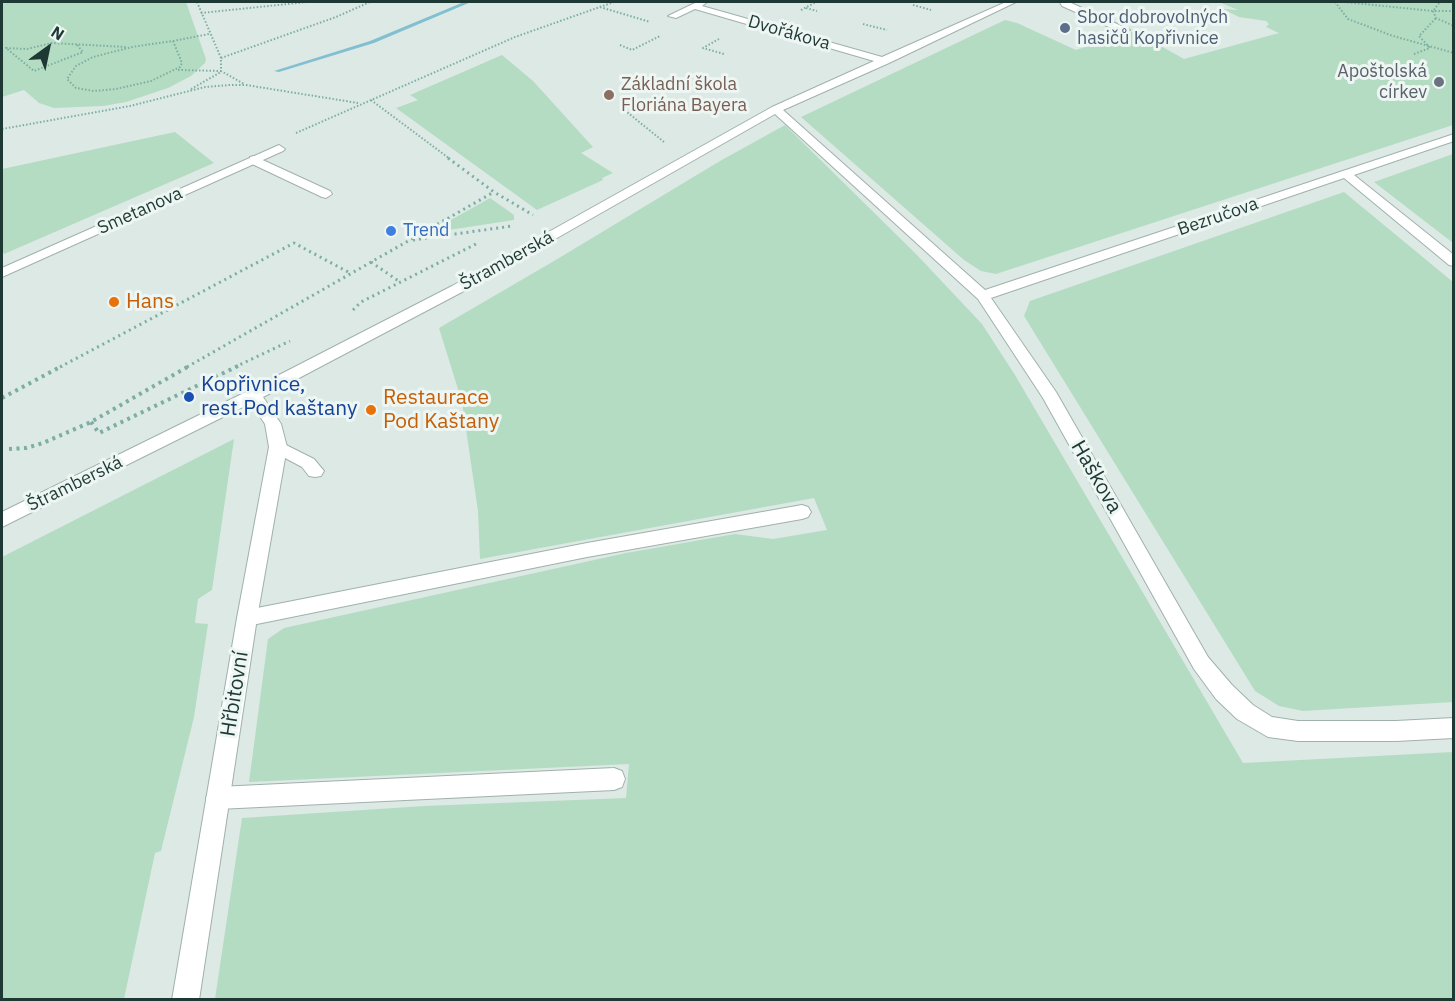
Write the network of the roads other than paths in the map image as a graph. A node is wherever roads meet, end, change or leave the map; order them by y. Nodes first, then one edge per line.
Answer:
1 (1012, 2) edge
2 (1065, 2) edge
3 (698, 4) edge
4 (673, 16) dead end
5 (1114, 33) dead end
6 (885, 61) junction
7 (776, 109) junction
8 (1454, 137) edge
9 (279, 149) dead end
10 (254, 160) junction
11 (1346, 174) junction
12 (326, 194) dead end
13 (1454, 262) edge
14 (2, 273) edge
15 (983, 296) junction
16 (254, 395) junction
17 (278, 447) junction
18 (315, 471) dead end
19 (802, 512) dead end
20 (3, 516) edge
21 (247, 618) junction
22 (1454, 729) edge
23 (614, 780) dead end
24 (218, 798) junction
25 (185, 999) edge

1 - 6 street, Štramberská
2 - 5 street
3 - 4 street, Dvořákova
3 - 6 street, Dvořákova
6 - 7 street, Štramberská
7 - 15 street, Haškova
7 - 16 street, Štramberská
8 - 11 street, Bezručova
9 - 10 street, Smetanova
10 - 12 street
10 - 14 street, Smetanova
11 - 13 street
11 - 15 street, Bezručova
15 - 22 street, Haškova
16 - 17 street, Hřbitovní
16 - 20 street, Štramberská
17 - 18 street
17 - 21 street, Hřbitovní
19 - 21 street
21 - 24 street, Hřbitovní
23 - 24 street
24 - 25 street, Hřbitovní

